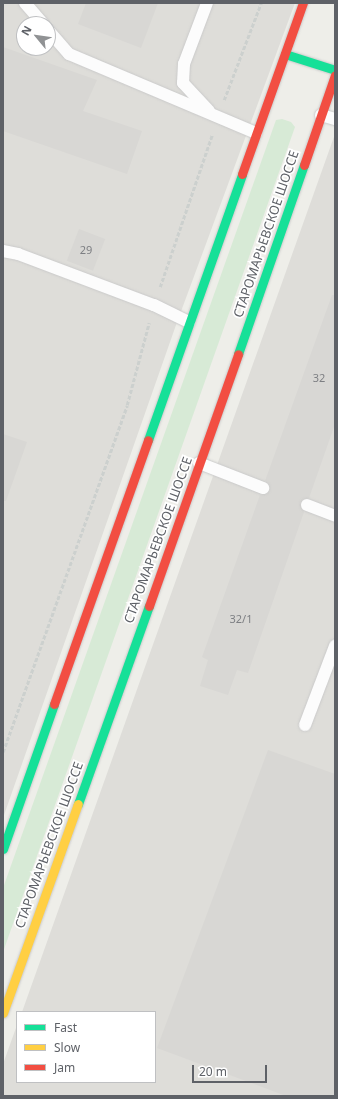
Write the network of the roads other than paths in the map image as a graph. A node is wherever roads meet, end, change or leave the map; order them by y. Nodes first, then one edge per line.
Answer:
1 (25, 3) edge
2 (207, 3) edge
3 (303, 3) edge
4 (36, 16) edge
5 (56, 39) edge
6 (285, 54) junction
7 (335, 70) edge
8 (335, 75) edge
9 (321, 115) junction
10 (218, 119) junction
11 (335, 119) edge
12 (256, 133) junction
13 (3, 251) edge
14 (189, 322) junction
15 (200, 463) junction
16 (263, 488) dead end
17 (307, 505) dead end
18 (335, 516) edge
19 (335, 646) edge
20 (305, 725) dead end
21 (3, 849) edge
22 (3, 1013) edge

1 - 4 lane
2 - 10 lane
3 - 6 main road
5 - 10 lane
6 - 7 main road
6 - 12 main road
8 - 9 main road, СТАРОМАРЬЕВСКОЕ ШОССЕ
9 - 11 lane
9 - 15 main road, СТАРОМАРЬЕВСКОЕ ШОССЕ
10 - 12 lane
12 - 14 main road
13 - 14 lane
14 - 21 main road
15 - 16 lane
15 - 22 main road, СТАРОМАРЬЕВСКОЕ ШОССЕ
17 - 18 lane
19 - 20 lane

